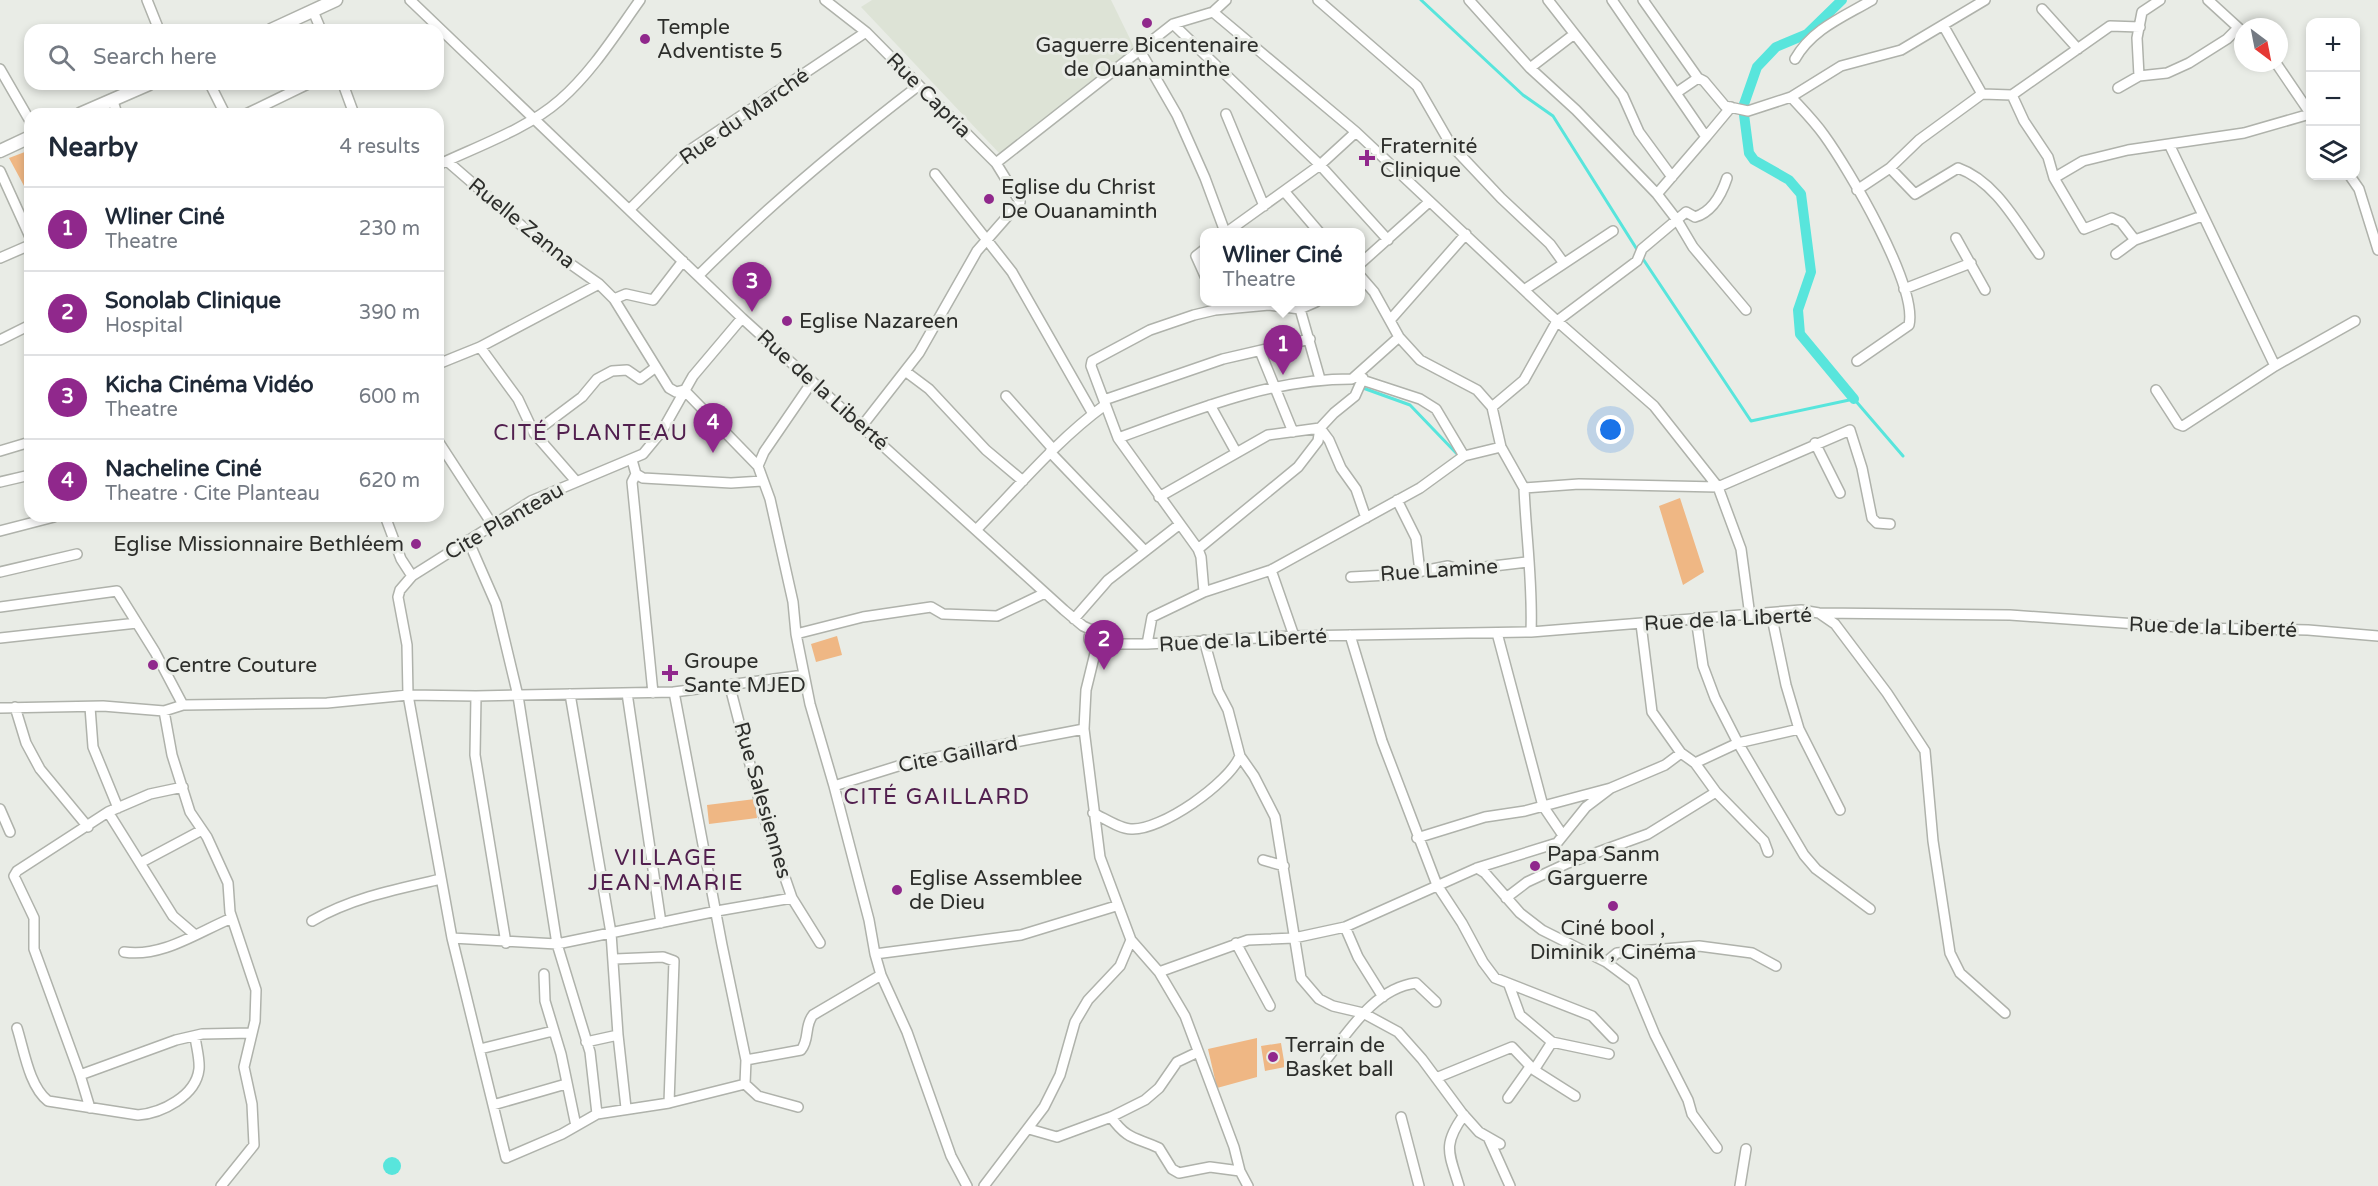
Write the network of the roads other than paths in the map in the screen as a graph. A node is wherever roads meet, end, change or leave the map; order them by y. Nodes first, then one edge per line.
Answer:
1 (147, 0) edge
2 (336, 0) edge
3 (410, 0) edge
4 (640, 0) edge
5 (825, 0) edge
6 (1226, 0) edge
7 (1318, 0) edge
8 (1469, 0) edge
9 (1548, 0) edge
10 (1612, 0) edge
11 (1643, 0) edge
12 (1872, 0) edge
13 (2160, 0) edge
14 (2208, 0) edge
15 (1982, 1) edge
16 (2042, 9) dead end
17 (313, 11) junction
18 (1213, 12) junction
19 (157, 24) edge
20 (284, 24) edge
21 (318, 24) edge
22 (436, 24) edge
23 (1173, 24) junction
24 (2234, 24) edge
25 (1943, 25) junction
26 (2140, 27) junction
27 (444, 32) edge
28 (866, 32) junction
29 (2234, 34) edge
30 (1573, 35) junction
31 (1139, 49) junction
32 (2078, 49) junction
33 (1795, 59) dead end
34 (1530, 68) junction
35 (0, 69) edge
36 (2282, 72) edge
37 (2139, 76) junction
38 (1698, 78) junction
39 (918, 86) junction
40 (2118, 88) dead end
41 (136, 90) edge
42 (213, 90) edge
43 (296, 90) edge
44 (345, 90) edge
45 (1676, 93) junction
46 (1982, 94) junction
47 (2012, 95) junction
48 (1791, 97) junction
49 (113, 101) junction
50 (2306, 107) edge
51 (95, 108) edge
52 (115, 108) edge
53 (222, 108) edge
54 (259, 108) edge
55 (352, 108) edge
56 (1739, 109) junction
57 (24, 110) edge
58 (1226, 114) dead end
59 (2306, 114) edge
60 (535, 117) junction
61 (1356, 132) junction
62 (1706, 136) junction
63 (24, 140) edge
64 (2169, 144) junction
65 (0, 151) edge
66 (444, 162) edge
67 (996, 163) junction
68 (444, 165) edge
69 (1320, 165) junction
70 (1890, 168) junction
71 (0, 171) edge
72 (935, 174) dead end
73 (1672, 177) junction
74 (1727, 178) dead end
75 (2054, 178) junction
76 (2353, 180) edge
77 (1857, 190) junction
78 (1284, 191) junction
79 (1657, 194) junction
80 (1429, 202) junction
81 (1264, 206) junction
82 (630, 209) junction
83 (2202, 216) junction
84 (1677, 220) junction
85 (24, 224) edge
86 (1224, 228) edge
87 (1241, 228) edge
88 (1316, 228) edge
89 (1613, 231) dead end
90 (1466, 234) junction
91 (1956, 238) dead end
92 (1388, 240) junction
93 (2135, 240) junction
94 (985, 241) junction
95 (24, 247) edge
96 (2378, 250) edge
97 (2039, 254) dead end
98 (2116, 254) dead end
99 (0, 258) edge
100 (1365, 260) edge
101 (683, 261) junction
102 (1563, 262) junction
103 (1971, 263) junction
104 (699, 275) junction
105 (1365, 283) edge
106 (598, 284) junction
107 (1904, 289) junction
108 (1524, 290) junction
109 (1985, 290) dead end
110 (614, 299) junction
111 (1214, 306) edge
112 (1281, 306) edge
113 (1306, 306) edge
114 (1300, 309) junction
115 (1746, 310) dead end
116 (742, 318) junction
117 (1391, 319) junction
118 (1557, 321) junction
119 (2355, 321) dead end
120 (24, 328) edge
121 (1399, 337) junction
122 (1310, 339) junction
123 (0, 340) edge
124 (480, 347) junction
125 (1260, 351) junction
126 (444, 362) edge
127 (1857, 362) dead end
128 (2275, 366) junction
129 (656, 368) junction
130 (905, 371) junction
131 (1363, 378) junction
132 (1320, 379) junction
133 (1352, 379) junction
134 (812, 382) junction
135 (1275, 387) junction
136 (684, 390) junction
137 (2156, 390) dead end
138 (1006, 396) dead end
139 (1104, 402) junction
140 (1210, 405) junction
141 (1492, 407) junction
142 (1093, 414) junction
143 (862, 426) junction
144 (1320, 428) junction
145 (1293, 432) junction
146 (534, 433) junction
147 (1118, 438) junction
148 (1815, 443) junction
149 (24, 444) edge
150 (1501, 447) junction
151 (444, 450) edge
152 (1051, 450) junction
153 (0, 451) edge
154 (1236, 452) junction
155 (1464, 456) junction
156 (632, 460) junction
157 (758, 466) junction
158 (636, 474) junction
159 (24, 476) edge
160 (575, 480) junction
161 (1023, 481) junction
162 (0, 482) edge
163 (762, 482) junction
164 (1718, 487) junction
165 (1524, 488) junction
166 (1840, 493) dead end
167 (1159, 497) junction
168 (1397, 500) junction
169 (1366, 518) junction
170 (35, 522) edge
171 (387, 522) edge
172 (492, 524) junction
173 (1180, 524) junction
174 (1890, 524) dead end
175 (977, 529) junction
176 (0, 531) edge
177 (468, 540) junction
178 (1198, 549) junction
179 (1144, 550) junction
180 (77, 554) dead end
181 (1527, 562) junction
182 (1271, 570) junction
183 (0, 572) edge
184 (1420, 572) junction
185 (412, 576) junction
186 (1351, 578) dead end
187 (1045, 592) junction
188 (1204, 592) junction
189 (0, 607) edge
190 (1771, 613) junction
191 (1819, 613) junction
192 (1750, 616) junction
193 (1696, 618) junction
194 (1074, 619) junction
195 (137, 623) junction
196 (1641, 624) junction
197 (1531, 632) junction
198 (1497, 633) junction
199 (796, 634) junction
200 (1350, 635) junction
201 (1294, 636) junction
202 (2378, 636) edge
203 (0, 638) edge
204 (1096, 639) junction
205 (1204, 640) junction
206 (1147, 644) junction
207 (804, 675) junction
208 (730, 687) junction
209 (674, 692) junction
210 (627, 693) junction
211 (653, 693) junction
212 (570, 694) junction
213 (408, 695) junction
214 (476, 696) junction
215 (518, 696) junction
216 (183, 705) junction
217 (15, 707) junction
218 (90, 707) junction
219 (0, 708) edge
220 (164, 711) junction
221 (1084, 729) junction
222 (1799, 729) junction
223 (1738, 743) junction
224 (1681, 753) junction
225 (1240, 756) junction
226 (1695, 763) junction
227 (834, 786) junction
228 (183, 787) junction
229 (1611, 788) junction
230 (1716, 792) junction
231 (1543, 806) junction
232 (118, 808) junction
233 (0, 809) edge
234 (1840, 810) dead end
235 (108, 812) junction
236 (1093, 813) junction
237 (88, 827) junction
238 (202, 830) junction
239 (10, 832) dead end
240 (1562, 834) junction
241 (1417, 838) junction
242 (1768, 852) dead end
243 (1263, 860) dead end
244 (140, 863) junction
245 (1284, 866) junction
246 (1476, 868) junction
247 (441, 879) junction
248 (1437, 885) junction
249 (792, 898) junction
250 (1506, 898) junction
251 (1116, 906) junction
252 (1870, 909) dead end
253 (717, 911) junction
254 (232, 918) junction
255 (312, 921) dead end
256 (661, 923) junction
257 (1345, 927) junction
258 (611, 933) junction
259 (194, 934) junction
260 (452, 938) junction
261 (1294, 938) junction
262 (1131, 940) junction
263 (506, 943) junction
264 (820, 943) dead end
265 (557, 944) junction
266 (1236, 944) junction
267 (124, 952) dead end
268 (875, 954) junction
269 (615, 959) junction
270 (1606, 963) junction
271 (1776, 966) dead end
272 (1159, 972) junction
273 (544, 974) dead end
274 (881, 975) junction
275 (1509, 985) junction
276 (1383, 997) junction
277 (1436, 1002) dead end
278 (1270, 1006) dead end
279 (1363, 1013) junction
280 (2005, 1013) dead end
281 (17, 1028) dead end
282 (553, 1031) junction
283 (252, 1033) junction
284 (618, 1035) junction
285 (195, 1036) junction
286 (1613, 1038) dead end
287 (586, 1042) junction
288 (1552, 1042) junction
289 (480, 1049) junction
290 (1198, 1052) junction
291 (1609, 1054) dead end
292 (746, 1060) junction
293 (1326, 1060) dead end
294 (1532, 1068) junction
295 (80, 1075) junction
296 (1436, 1078) junction
297 (566, 1084) junction
298 (745, 1084) junction
299 (1575, 1095) dead end
300 (1508, 1098) dead end
301 (669, 1103) junction
302 (493, 1105) junction
303 (798, 1107) dead end
304 (90, 1108) junction
305 (626, 1108) junction
306 (597, 1114) junction
307 (1464, 1115) junction
308 (1111, 1117) junction
309 (1401, 1117) dead end
310 (576, 1126) junction
311 (1029, 1129) junction
312 (1488, 1137) junction
313 (1500, 1144) dead end
314 (1717, 1148) dead end
315 (1746, 1149) dead end
316 (1239, 1171) junction
317 (221, 1186) edge
318 (967, 1186) edge
319 (984, 1186) edge
320 (1248, 1186) edge
321 (1419, 1186) edge
322 (1459, 1186) edge
323 (1510, 1186) edge
324 (1740, 1186) edge

1 - 19 street
2 - 17 main road
3 - 22 street, Rue de la Liberté
4 - 60 street
5 - 28 street, Rue Capria
6 - 18 street
7 - 102 street
8 - 34 street
9 - 30 street
10 - 45 street
11 - 38 street
12 - 33 street
13 - 26 street
14 - 24 street
15 - 25 street
16 - 32 street
17 - 20 main road
17 - 21 street
18 - 23 street
18 - 61 street
23 - 31 street
23 - 69 street
25 - 46 street
25 - 48 street
26 - 32 street
26 - 37 street
27 - 60 street, Rue de la Liberté
28 - 39 street, Rue Capria
28 - 82 street, Rue du Marché
29 - 37 street
30 - 34 street
30 - 73 street
31 - 67 street
31 - 86 street
32 - 47 street
34 - 79 street
35 - 57 street
36 - 50 street
37 - 40 street
38 - 45 street
38 - 56 street
39 - 67 street, Rue Capria
39 - 104 street
41 - 49 main road
42 - 53 street
43 - 54 street
44 - 55 street
45 - 62 street
46 - 47 street
46 - 70 street
47 - 75 street
48 - 56 street
48 - 77 street
49 - 51 main road
49 - 52 street
56 - 62 street
58 - 81 street
59 - 64 street
60 - 66 street
60 - 82 street, Rue de la Liberté
61 - 69 street
61 - 80 street
62 - 73 street
63 - 65 main road
64 - 75 street
64 - 83 street
67 - 94 street, Rue Capria
68 - 106 street, Ruelle Zanna
69 - 78 street
69 - 92 street
70 - 77 street
70 - 97 street
71 - 85 street
72 - 94 street
73 - 79 street
74 - 84 street
75 - 93 street
76 - 96 street
77 - 107 street
78 - 81 street
78 - 88 street
79 - 84 street
80 - 90 street
80 - 92 street
81 - 87 street
82 - 101 street, Rue de la Liberté
83 - 93 street
83 - 128 street
84 - 115 street
84 - 118 street
89 - 102 street
90 - 108 street
90 - 117 street
91 - 103 street
92 - 100 street
93 - 98 street
94 - 130 street
94 - 142 street
95 - 99 street
101 - 104 street, Rue de la Liberté
101 - 110 street
102 - 108 street
103 - 107 street
103 - 109 street
104 - 116 street, Rue de la Liberté
105 - 117 street
106 - 110 street, Ruelle Zanna
106 - 124 street, Ruelle Zanna
107 - 127 street
108 - 118 street
110 - 129 street, Ruelle Zanna
111 - 139 street
112 - 114 street
113 - 114 street
114 - 122 street
116 - 134 street, Rue de la Liberté
116 - 136 street, Cite Planteau
117 - 121 street
118 - 141 street
118 - 164 street
119 - 128 street
120 - 123 street
121 - 133 street
121 - 141 street
122 - 125 street
122 - 132 street
124 - 126 street, Ruelle Zanna
124 - 146 street
125 - 135 street
125 - 139 street
128 - 137 street
129 - 136 street, Ruelle Zanna
129 - 146 street
130 - 143 street
130 - 161 street
131 - 133 street
131 - 144 street
131 - 155 street
132 - 133 street
132 - 135 street
134 - 143 street, Rue de la Liberté
134 - 157 street
135 - 140 street
135 - 145 street
136 - 156 street, Cite Planteau
136 - 157 street
138 - 152 street
139 - 142 street
139 - 147 street
140 - 147 street
140 - 154 street
141 - 150 street
142 - 152 street
143 - 175 street, Rue de la Liberté
144 - 145 street
144 - 169 street
144 - 178 street
145 - 154 street
146 - 160 street
147 - 167 street
148 - 164 street
148 - 166 street
148 - 174 street
149 - 153 street
150 - 155 street
150 - 165 street
151 - 172 street
152 - 161 street
152 - 179 street
154 - 167 street
155 - 168 street
156 - 158 street
156 - 160 street, Cite Planteau
157 - 163 street
158 - 163 street
158 - 211 street
159 - 162 street
160 - 172 street, Cite Planteau
161 - 175 street
163 - 199 street
164 - 165 street
164 - 192 street
165 - 181 street
167 - 173 street
168 - 169 street
168 - 184 street
169 - 182 street
170 - 176 street
171 - 185 street
172 - 177 street, Cite Planteau
173 - 178 street
173 - 179 street
175 - 187 street, Rue de la Liberté
177 - 185 street, Cite Planteau
177 - 215 street
178 - 188 street
179 - 194 street
180 - 183 street
181 - 184 street, Rue Lamine
181 - 197 street
182 - 188 street
182 - 201 street
184 - 186 street, Rue Lamine
185 - 213 street, Cite Planteau
187 - 194 street, Rue de la Liberté
187 - 199 street
188 - 206 street
189 - 195 street
190 - 191 street, Rue de la Liberté
190 - 192 street, Rue de la Liberté
190 - 222 street
191 - 202 street, Rue de la Liberté
191 - 280 street
192 - 193 street, Rue de la Liberté
193 - 196 street, Rue de la Liberté
193 - 223 street
194 - 204 street, Rue de la Liberté
195 - 203 street
195 - 216 street
196 - 197 street, Rue de la Liberté
196 - 224 street
197 - 198 street, Rue de la Liberté
198 - 200 street, Rue de la Liberté
198 - 231 street
199 - 207 street
200 - 201 street, Rue de la Liberté
200 - 241 street
201 - 205 street, Rue de la Liberté
204 - 206 street, Rue de la Liberté
204 - 221 street
205 - 206 street, Rue de la Liberté
205 - 225 street
207 - 208 street
207 - 227 street
208 - 209 street
208 - 249 street, Rue Salesiennes
209 - 211 street
209 - 253 street
210 - 211 street
210 - 212 street
210 - 256 street
212 - 215 street
212 - 258 street
213 - 214 street
213 - 216 street
213 - 247 street, Cite Planteau
214 - 215 street
214 - 263 street
215 - 265 street
216 - 220 street
217 - 218 street
217 - 219 street
217 - 237 street
218 - 220 street
218 - 232 street
220 - 228 street
221 - 227 street, Cite Gaillard
221 - 236 street
222 - 223 street
222 - 234 street
223 - 226 street
223 - 252 street
224 - 226 street
224 - 229 street
225 - 236 street
225 - 245 street
226 - 230 street
227 - 268 street
228 - 232 street
228 - 238 street
229 - 231 street
229 - 240 street
230 - 242 street
230 - 250 street
231 - 240 street
231 - 241 street
232 - 235 street
233 - 239 street
235 - 237 street
235 - 244 street
236 - 251 street
237 - 295 street
238 - 244 street
238 - 254 street
240 - 246 street
241 - 248 street
243 - 245 street
244 - 259 street
245 - 261 street
246 - 248 street
246 - 250 street
247 - 255 street
247 - 260 street, Cite Planteau
248 - 257 street
248 - 275 street
249 - 253 street
249 - 264 street, Rue Salesiennes
250 - 270 street
251 - 262 street
251 - 268 street
253 - 256 street
253 - 292 street
254 - 259 street
254 - 283 street
256 - 258 street
257 - 261 street
257 - 276 street
258 - 265 street
258 - 269 street
259 - 267 street
260 - 263 street
260 - 289 street, Cite Planteau
261 - 266 street
261 - 279 street
262 - 272 street
262 - 311 street
263 - 265 street
265 - 287 street
266 - 272 street
266 - 278 street
268 - 274 street
269 - 284 street
269 - 301 street
270 - 271 street
270 - 314 street
272 - 290 street
273 - 282 street
274 - 292 street
274 - 318 street
275 - 286 street
275 - 288 street
276 - 277 street
276 - 279 street
279 - 293 street
279 - 296 street
281 - 304 street
282 - 289 street
282 - 297 street
283 - 285 street
283 - 317 street
284 - 287 street
284 - 305 street
285 - 295 street
285 - 304 street
287 - 306 street
288 - 291 street
288 - 294 street
289 - 302 street, Cite Planteau
290 - 308 street
290 - 316 street
292 - 298 street
294 - 296 street
294 - 299 street
294 - 300 street
295 - 304 street
296 - 307 street
297 - 302 street
297 - 310 street
298 - 301 street
298 - 303 street
301 - 305 street
302 - 310 street, Cite Planteau
305 - 306 street
306 - 310 street
307 - 312 street
307 - 322 street
308 - 311 street
308 - 316 street
309 - 321 street
311 - 319 street
312 - 313 street
312 - 323 street
315 - 324 street
316 - 320 street

